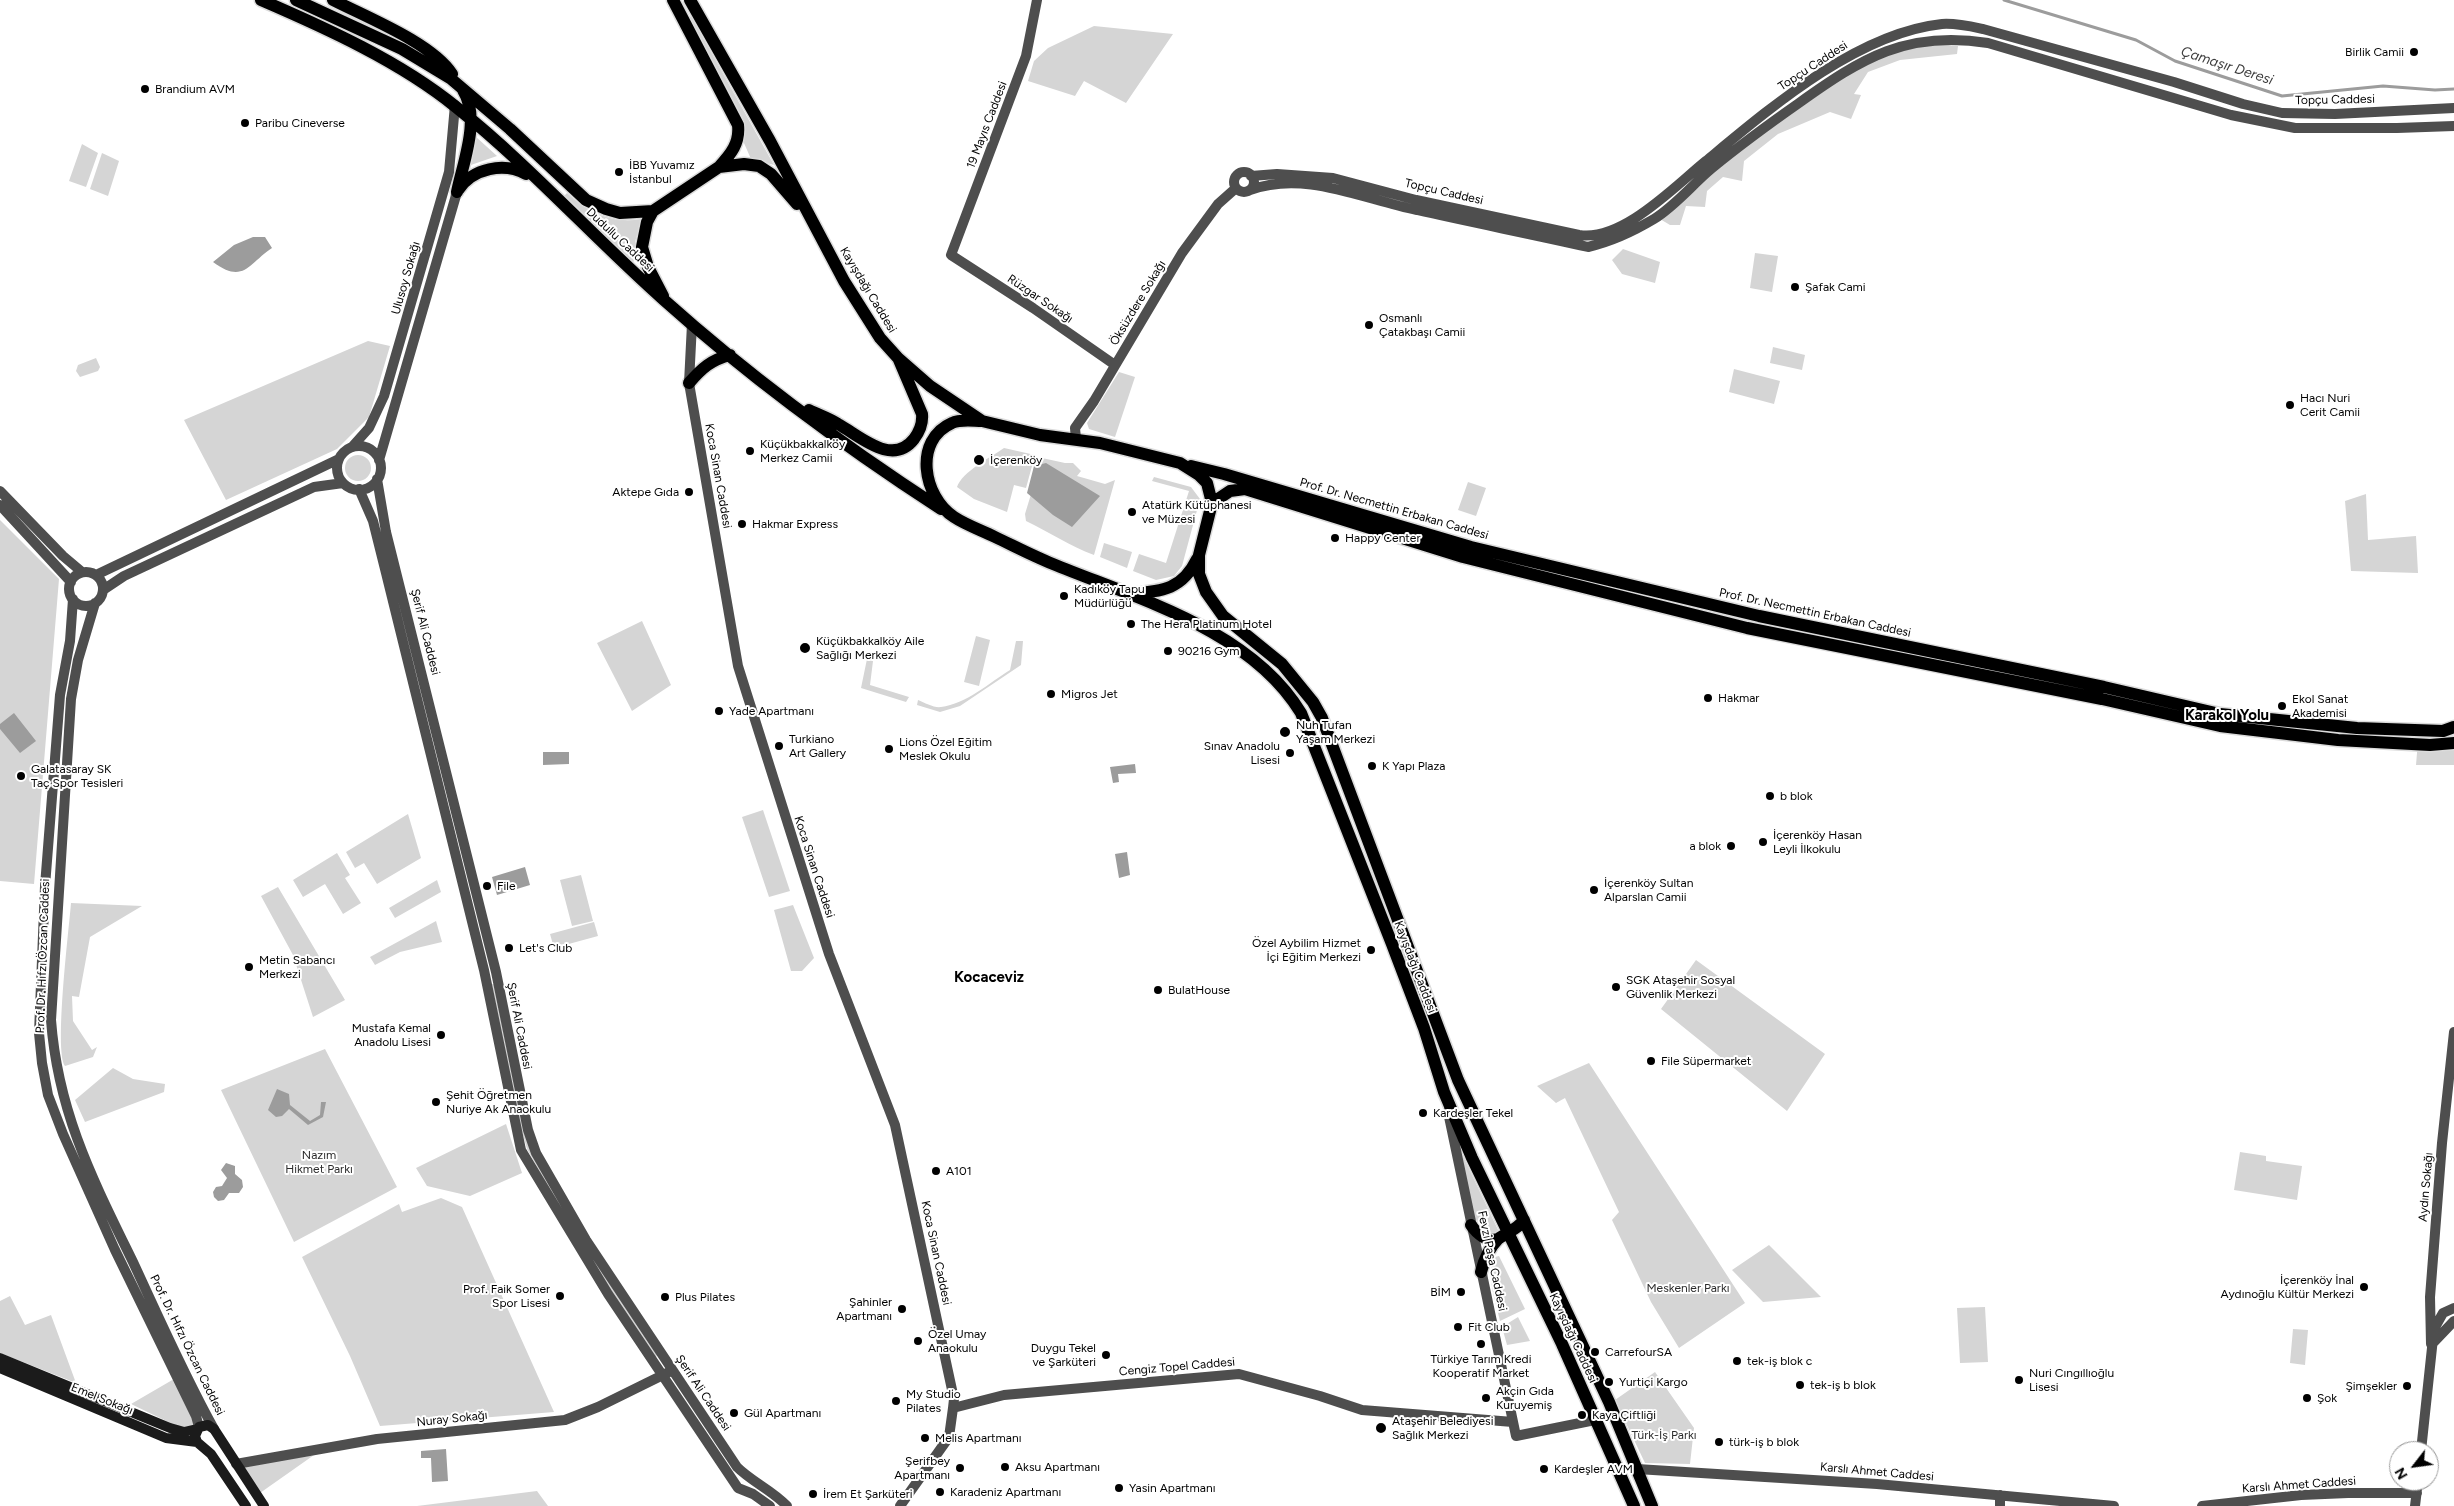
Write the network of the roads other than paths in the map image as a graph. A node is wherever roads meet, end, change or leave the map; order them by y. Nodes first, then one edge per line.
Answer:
1 (260, 0) edge
2 (296, 0) edge
3 (333, 0) edge
4 (673, 0) edge
5 (690, 0) edge
6 (1037, 0) edge
7 (310, 3) edge
8 (318, 25) junction
9 (460, 86) junction
10 (455, 105) junction
11 (2454, 108) edge
12 (470, 119) junction
13 (2454, 126) edge
14 (719, 167) junction
15 (1251, 176) junction
16 (1236, 188) junction
17 (548, 190) junction
18 (1250, 190) junction
19 (457, 192) junction
20 (653, 210) junction
21 (820, 233) junction
22 (951, 255) joint
23 (665, 301) junction
24 (692, 324) junction
25 (730, 355) junction
26 (898, 358) junction
27 (1115, 365) junction
28 (689, 383) junction
29 (786, 400) junction
30 (982, 421) junction
31 (1076, 439) junction
32 (352, 447) junction
33 (339, 459) junction
34 (378, 460) junction
35 (1180, 464) junction
36 (377, 479) junction
37 (343, 483) junction
38 (358, 489) junction
39 (0, 491) edge
40 (1212, 503) junction
41 (0, 505) edge
42 (953, 517) junction
43 (1199, 555) junction
44 (82, 572) junction
45 (96, 575) junction
46 (71, 582) junction
47 (103, 590) junction
48 (1127, 594) junction
49 (74, 599) junction
50 (95, 603) junction
51 (2103, 693) junction
52 (2454, 727) edge
53 (2454, 743) edge
54 (442, 782) junction
55 (46, 886) junction
56 (58, 888) junction
57 (484, 970) junction
58 (496, 972) junction
59 (2454, 1032) edge
60 (1444, 1092) junction
61 (68, 1133) junction
62 (1524, 1220) junction
63 (1471, 1225) junction
64 (1503, 1236) junction
65 (1481, 1272) junction
66 (2454, 1308) edge
67 (2454, 1321) edge
68 (2431, 1344) junction
69 (0, 1358) edge
70 (664, 1358) junction
71 (654, 1364) junction
72 (0, 1368) edge
73 (674, 1370) junction
74 (663, 1376) junction
75 (953, 1408) junction
76 (1595, 1420) junction
77 (1513, 1422) junction
78 (198, 1428) junction
79 (215, 1430) junction
80 (2422, 1441) edge
81 (200, 1444) junction
82 (236, 1464) junction
83 (1637, 1469) junction
84 (2417, 1491) edge
85 (2417, 1494) junction
86 (2000, 1495) junction
87 (246, 1506) edge
88 (264, 1506) edge
89 (770, 1506) edge
90 (787, 1506) edge
91 (900, 1506) edge
92 (1634, 1506) edge
93 (1652, 1506) edge
94 (2000, 1506) edge
95 (2114, 1506) edge
96 (2202, 1506) edge
97 (2415, 1506) edge

1 - 8 main road, Dudullu Caddesi
2 - 7 main road, Dudullu Caddesi
3 - 9 main road
4 - 14 main road
5 - 21 main road, Kayışdağı Caddesi
6 - 22 street, 19 Mayıs Caddesi
7 - 8 main road
7 - 9 main road, Dudullu Caddesi
8 - 10 main road, Dudullu Caddesi
9 - 12 main road
9 - 20 main road, Dudullu Caddesi
10 - 12 main road, Dudullu Caddesi
10 - 32 street, Ulusoy Sokağı
11 - 15 street, Topçu Caddesi
12 - 17 main road, Dudullu Caddesi
12 - 19 main road
13 - 18 street, Topçu Caddesi
14 - 20 main road
14 - 21 main road
15 - 16 street
15 - 18 street
16 - 18 street
16 - 27 street, Öksüzdere Sokağı
17 - 19 main road
17 - 23 main road, Dudullu Caddesi
19 - 34 street, Ulusoy Sokağı
20 - 23 main road
21 - 26 main road, Kayışdağı Caddesi
22 - 27 street, Rüzgar Sokağı
23 - 24 main road, Dudullu Caddesi
24 - 25 main road, Dudullu Caddesi
24 - 28 street, Koca Sinan Caddesi
25 - 28 main road
25 - 29 main road, Dudullu Caddesi
26 - 29 main road
26 - 30 main road, Kayışdağı Caddesi
27 - 31 street, Öksüzdere Sokağı
28 - 75 street, Koca Sinan Caddesi
29 - 42 main road, Dudullu Caddesi
30 - 31 main road, Kayışdağı Caddesi
30 - 42 main road
31 - 35 main road, Kayışdağı Caddesi
32 - 33 street, Ulusoy Sokağı
32 - 34 street
33 - 37 street
33 - 45 street, Ulusoy Sokağı
34 - 36 street, Ulusoy Sokağı
35 - 40 main road, Kayışdağı Caddesi
35 - 51 main road, Prof. Dr. Necmettin Erbakan Caddesi
36 - 38 street
36 - 54 street, Şerif Ali Caddesi
37 - 38 street
37 - 47 street
38 - 54 street, Şerif Ali Caddesi
39 - 44 street
40 - 43 main road, Kayışdağı Caddesi
40 - 51 main road, Prof. Dr. Necmettin Erbakan Caddesi
41 - 46 street
42 - 48 main road
43 - 48 main road, Kayışdağı Caddesi
43 - 62 main road, Kayışdağı Caddesi
44 - 45 street
44 - 46 street
45 - 47 street
46 - 49 street, Prof. Dr. Hıfzı Özcan Caddesi
47 - 50 street, Prof. Dr. Hıfzı Özcan Caddesi
48 - 60 main road, Kayışdağı Caddesi
49 - 50 street
49 - 55 street, Prof. Dr. Hıfzı Özcan Caddesi
50 - 56 street, Prof. Dr. Hıfzı Özcan Caddesi
51 - 52 main road, Prof. Dr. Necmettin Erbakan Caddesi
51 - 53 main road, Prof. Dr. Necmettin Erbakan Caddesi
54 - 57 street, Şerif Ali Caddesi
54 - 58 street, Şerif Ali Caddesi
55 - 56 street
55 - 61 street, Prof. Dr. Hıfzı Özcan Caddesi
56 - 61 street, Prof. Dr. Hıfzı Özcan Caddesi
57 - 58 street
57 - 71 street, Şerif Ali Caddesi
58 - 70 street, Şerif Ali Caddesi
59 - 68 street, Aydın Sokağı
60 - 63 street, Fevzi Paşa Caddesi
60 - 64 main road, Kayışdağı Caddesi
61 - 78 street, Prof. Dr. Hıfzı Özcan Caddesi
61 - 79 street, Prof. Dr. Hıfzı Özcan Caddesi
62 - 64 main road
62 - 83 main road, Kayışdağı Caddesi
63 - 64 main road
63 - 65 street, Fevzi Paşa Caddesi
64 - 65 main road
64 - 76 main road, Kayışdağı Caddesi
65 - 77 street, Fevzi Paşa Caddesi
66 - 68 street
67 - 68 street
68 - 80 street
69 - 78 main road, Emel Sokağı
70 - 71 street
70 - 73 street, Şerif Ali Caddesi
71 - 74 street, Şerif Ali Caddesi
72 - 81 main road, Emel Sokağı
73 - 74 street, Nuray Sokağı
73 - 90 street, Şerif Ali Caddesi
74 - 82 street, Nuray Sokağı
74 - 89 street, Şerif Ali Caddesi
75 - 77 street, Cengiz Topel Caddesi
75 - 91 street
76 - 77 street, Fevzi Paşa Caddesi
76 - 92 main road, Kayışdağı Caddesi
78 - 79 main road
78 - 81 main road
79 - 81 main road
79 - 82 main road
81 - 87 main road
82 - 88 main road
83 - 86 street, Karslı Ahmet Caddesi
83 - 93 main road, Kayışdağı Caddesi
84 - 85 street
85 - 96 street, Karslı Ahmet Caddesi
85 - 97 street
86 - 94 street
86 - 95 street, Karslı Ahmet Caddesi

